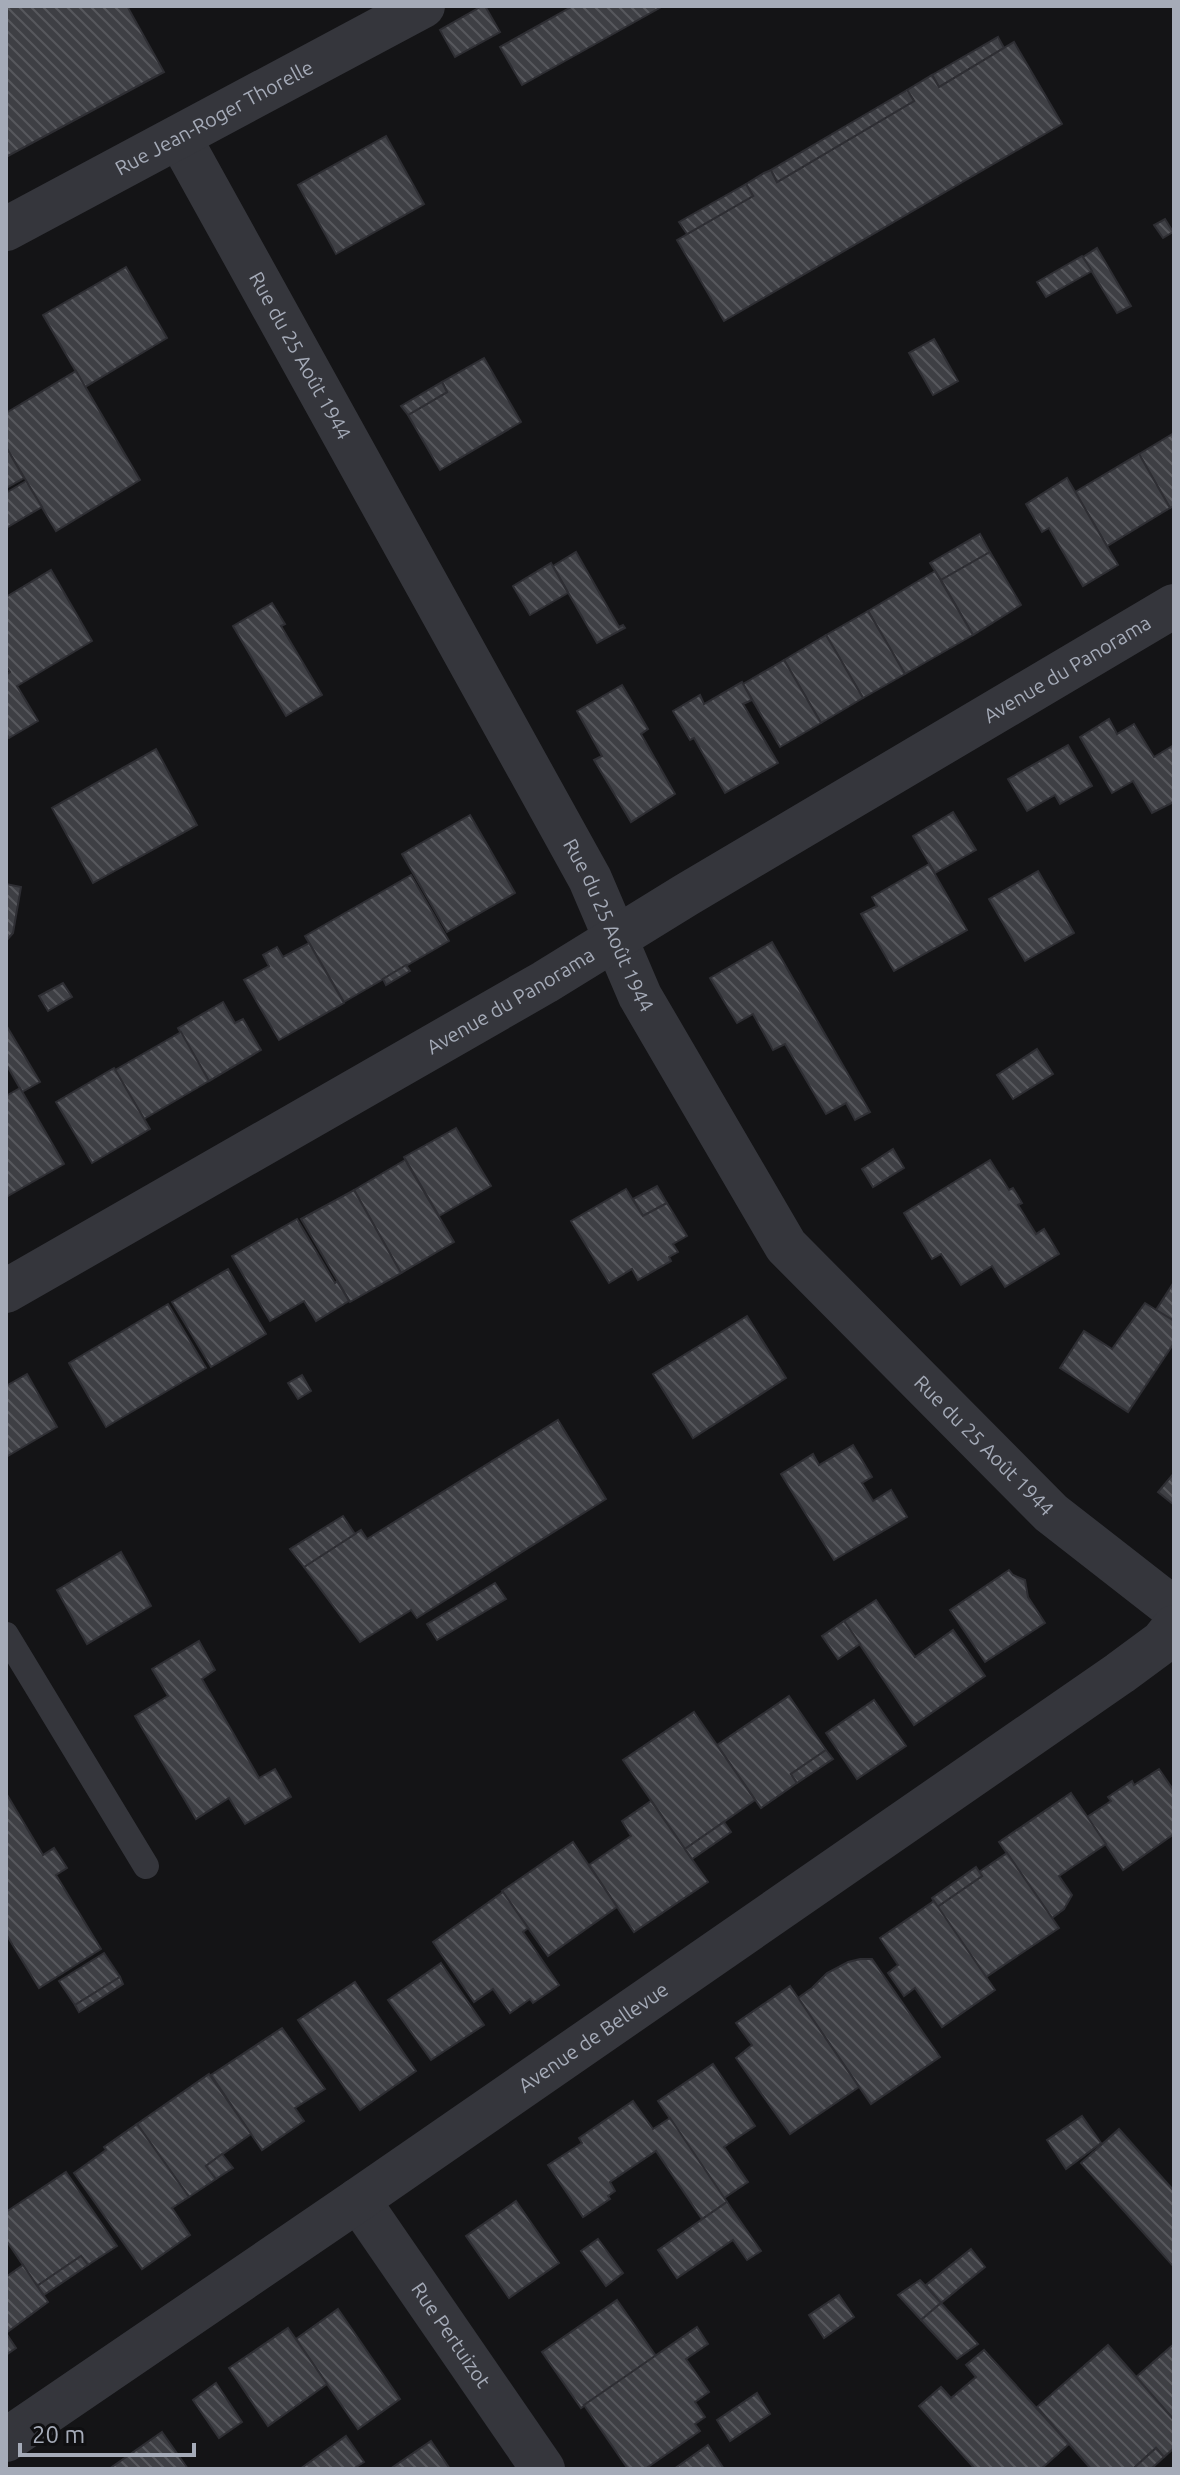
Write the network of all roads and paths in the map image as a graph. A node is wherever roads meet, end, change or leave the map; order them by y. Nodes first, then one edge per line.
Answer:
1 (423, 6) edge
2 (179, 137) junction
3 (6, 229) edge
4 (1174, 606) edge
5 (615, 939) junction
6 (6, 1291) edge
7 (1174, 1609) edge
8 (1174, 1627) edge
9 (6, 1635) edge
10 (146, 1866) dead end
11 (358, 2200) junction
12 (6, 2440) edge
13 (543, 2469) edge

1 - 2 street, Rue Jean-Roger Thorelle
2 - 3 street, Rue Jean-Roger Thorelle
2 - 5 street, Rue du 25 Août 1944
4 - 5 street, Avenue du Panorama
5 - 6 street, Avenue du Panorama
5 - 7 street, Rue du 25 Août 1944
8 - 11 street, Avenue de Bellevue
9 - 10 lane
11 - 12 street, Avenue de Bellevue
11 - 13 street, Rue Pertuizot

